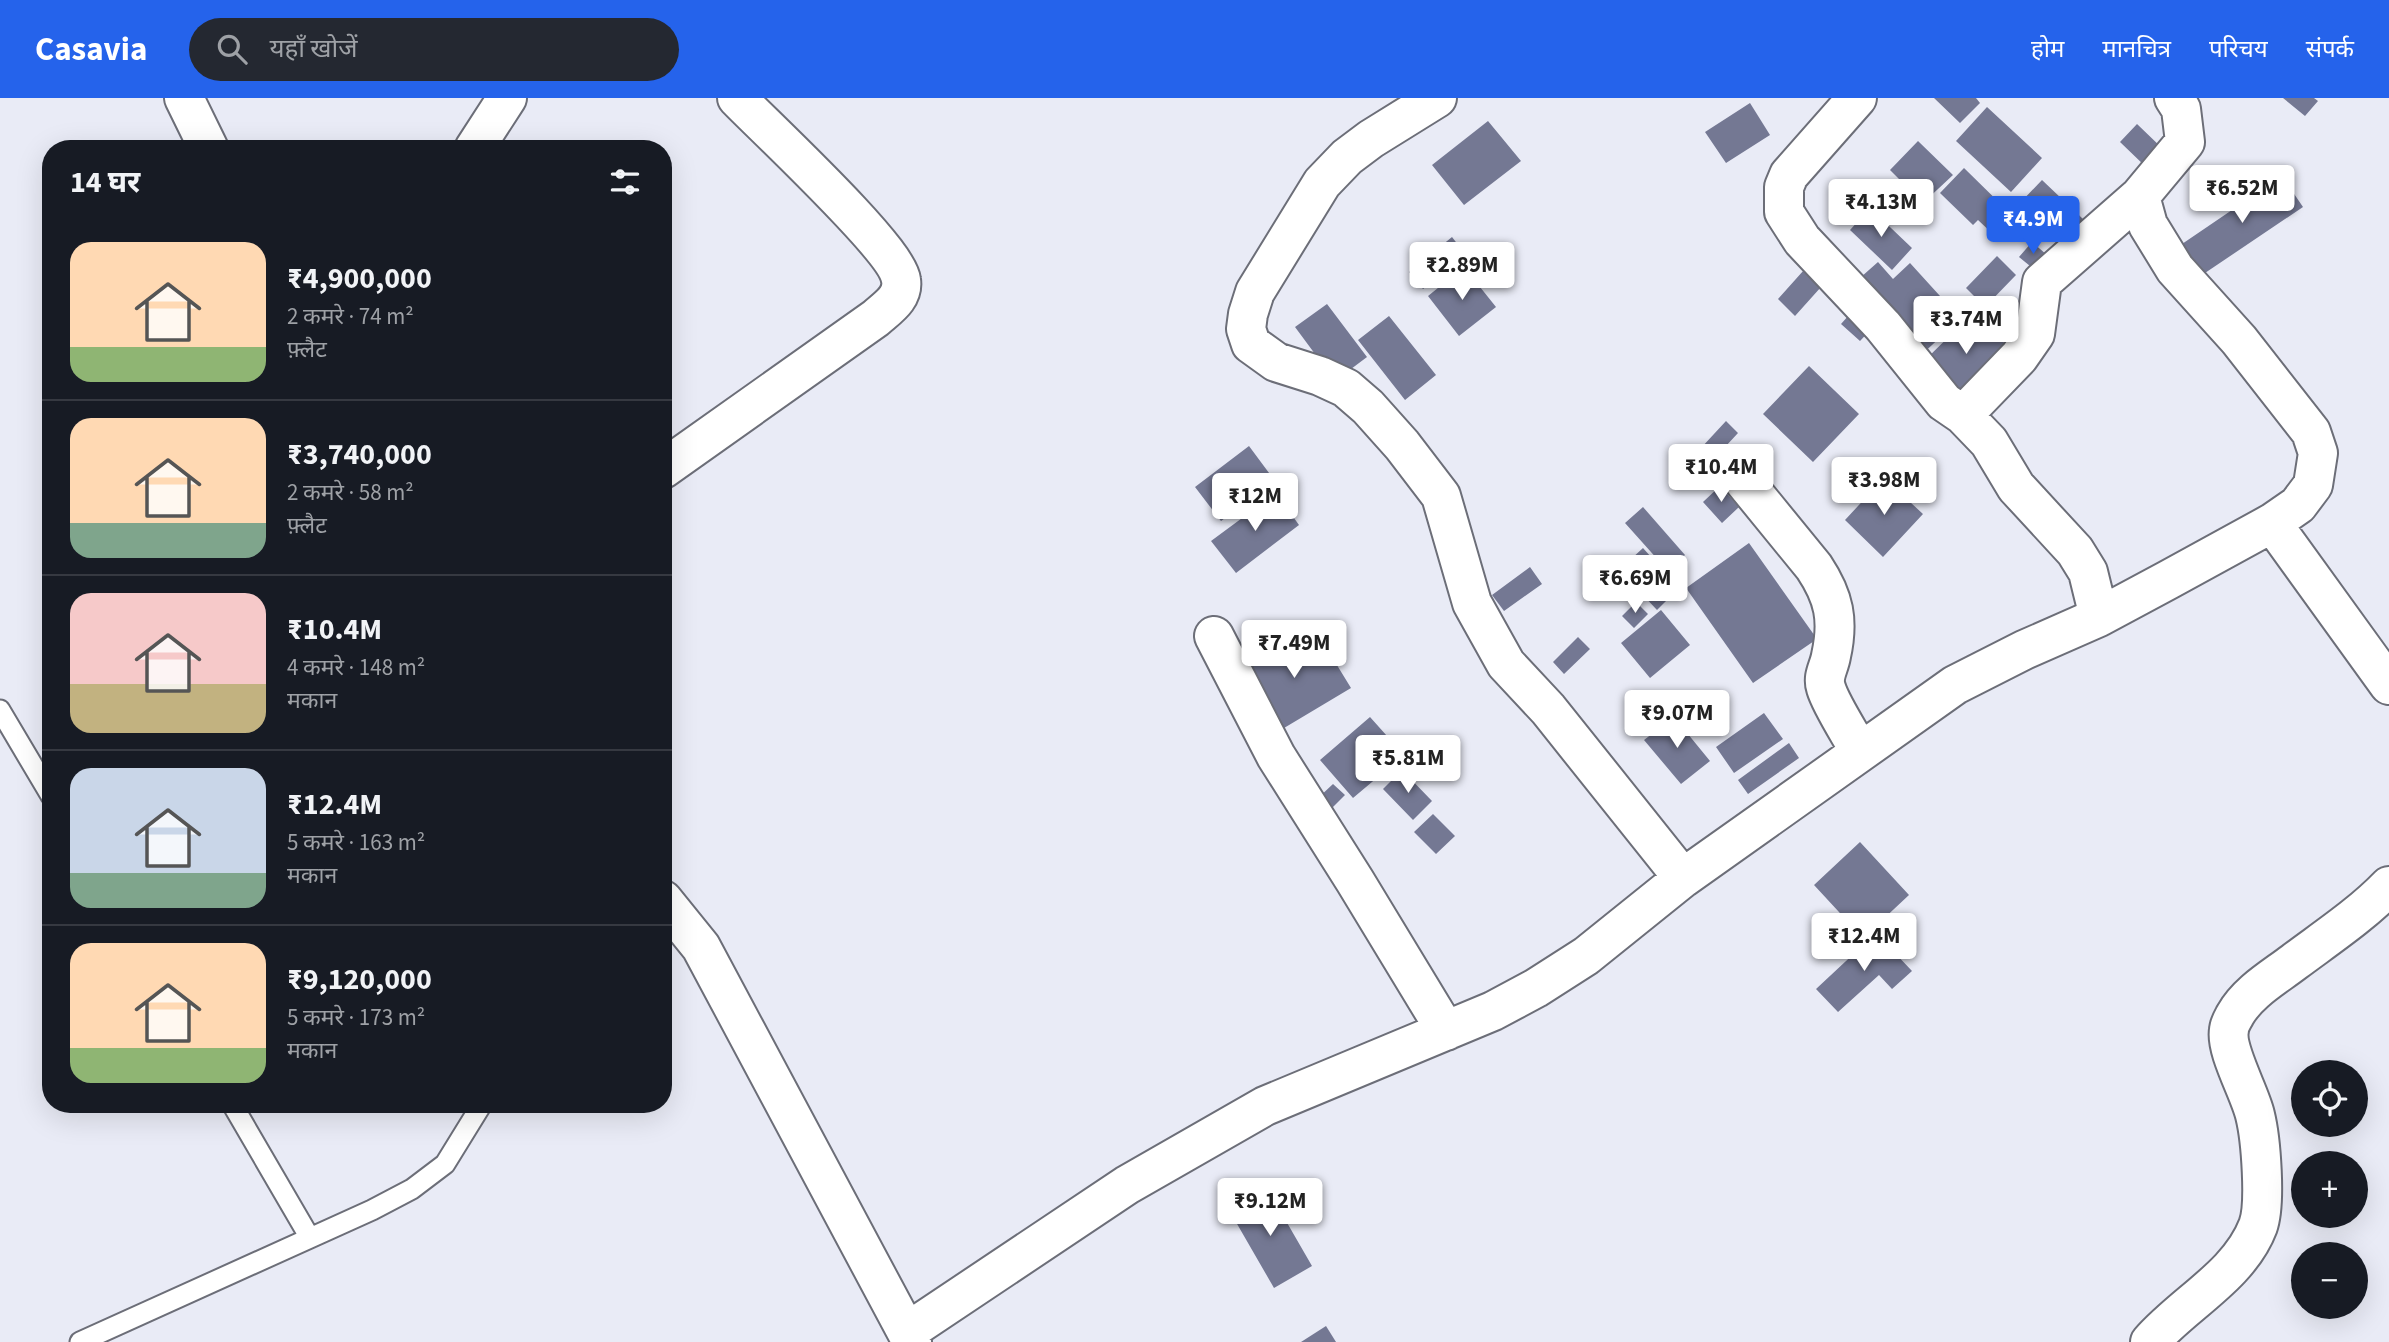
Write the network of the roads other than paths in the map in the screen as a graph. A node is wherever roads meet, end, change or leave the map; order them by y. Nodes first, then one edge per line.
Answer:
1 (184, 98) edge
2 (507, 98) edge
3 (737, 98) edge
4 (1437, 98) edge
5 (1857, 98) edge
6 (2174, 98) edge
7 (205, 140) edge
8 (480, 140) edge
9 (2140, 196) junction
10 (1963, 415) junction
11 (672, 463) edge
12 (1734, 468) dead end
13 (2272, 523) junction
14 (2099, 617) junction
15 (1214, 636) dead end
16 (2389, 685) edge
17 (2, 718) edge
18 (1860, 752) junction
19 (42, 782) edge
20 (1683, 878) junction
21 (2389, 886) edge
22 (672, 911) edge
23 (1446, 1031) junction
24 (237, 1113) edge
25 (476, 1113) edge
26 (310, 1238) junction
27 (910, 1337) edge
28 (80, 1342) edge
29 (2150, 1342) edge

1 - 7 street
2 - 8 street
3 - 11 street
4 - 20 street
5 - 10 street
6 - 9 street
9 - 10 street
9 - 13 street
10 - 14 street
12 - 18 street
13 - 14 street
13 - 16 street
14 - 18 street
15 - 23 street
17 - 19 lane
18 - 20 street
20 - 23 street
21 - 29 street
22 - 27 street
23 - 27 street
24 - 26 lane
25 - 26 lane
26 - 28 lane

